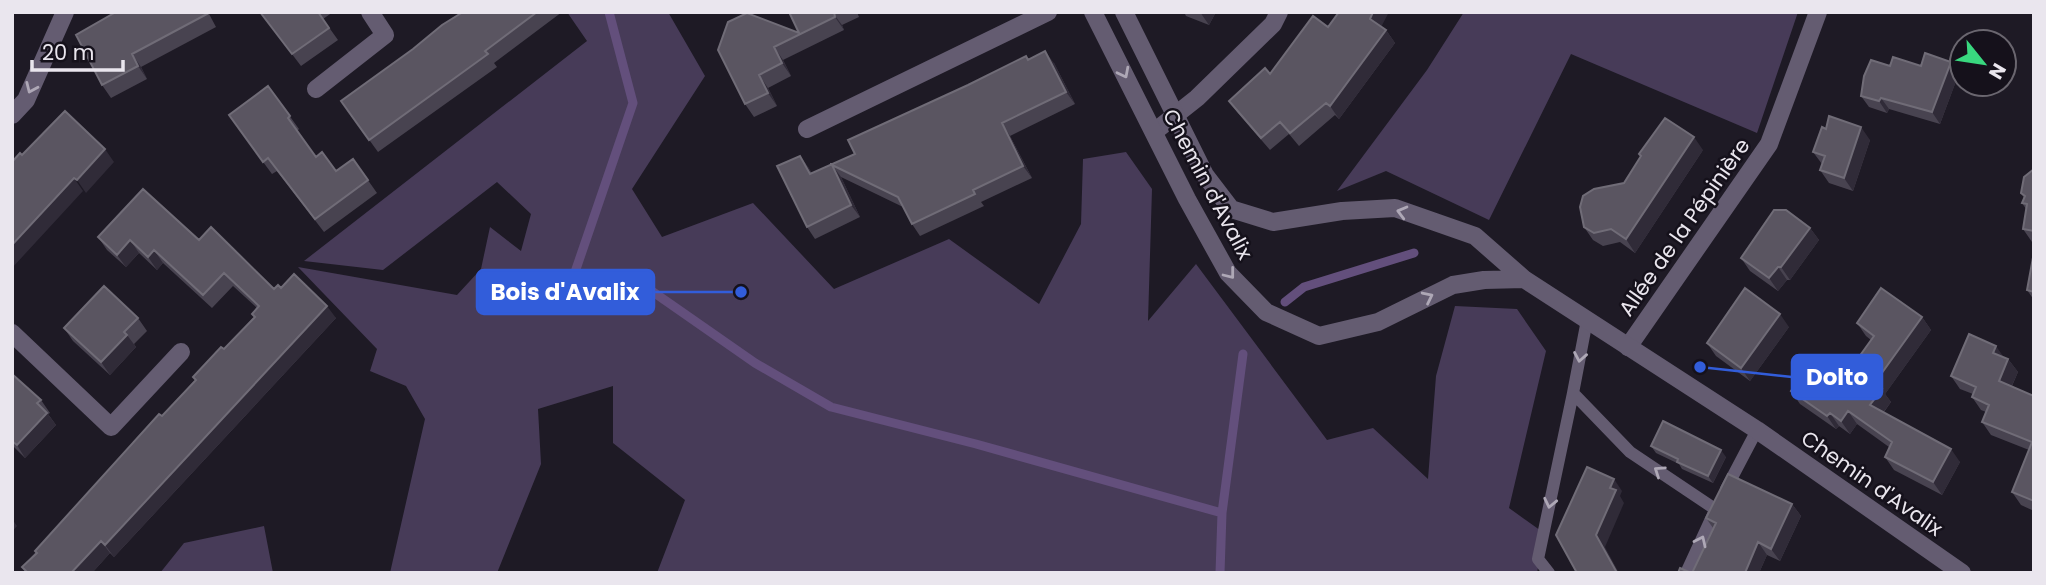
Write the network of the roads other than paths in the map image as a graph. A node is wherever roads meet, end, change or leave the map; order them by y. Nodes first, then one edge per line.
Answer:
1 (65, 12) edge
2 (370, 12) edge
3 (1048, 12) edge
4 (1094, 12) edge
5 (1124, 12) edge
6 (1279, 12) edge
7 (1818, 12) edge
8 (316, 89) dead end
9 (12, 116) edge
10 (1174, 116) junction
11 (807, 130) dead end
12 (1154, 132) junction
13 (1524, 279) junction
14 (1587, 320) junction
15 (12, 333) edge
16 (1628, 347) junction
17 (181, 352) dead end
18 (1573, 393) junction
19 (1756, 430) junction
20 (1715, 509) junction
21 (1549, 573) edge
22 (1686, 573) edge
23 (1962, 573) edge

1 -> 9 street
2 - 8 street
3 - 11 street
4 -> 12 street, Chemin d'Avalix
5 - 10 street, Chemin d'Avalix
6 - 10 street
7 - 16 street, Allée de la Pépinière
10 - 12 street
13 -> 10 street, Chemin d'Avalix
12 -> 13 street, Chemin d'Avalix
13 - 14 street, Chemin d'Avalix
14 - 16 street, Chemin d'Avalix
14 -> 18 lane
15 - 17 street
16 - 19 street, Chemin d'Avalix
20 -> 18 lane
18 -> 21 lane
19 - 20 lane
19 - 23 street, Chemin d'Avalix
22 -> 20 lane

